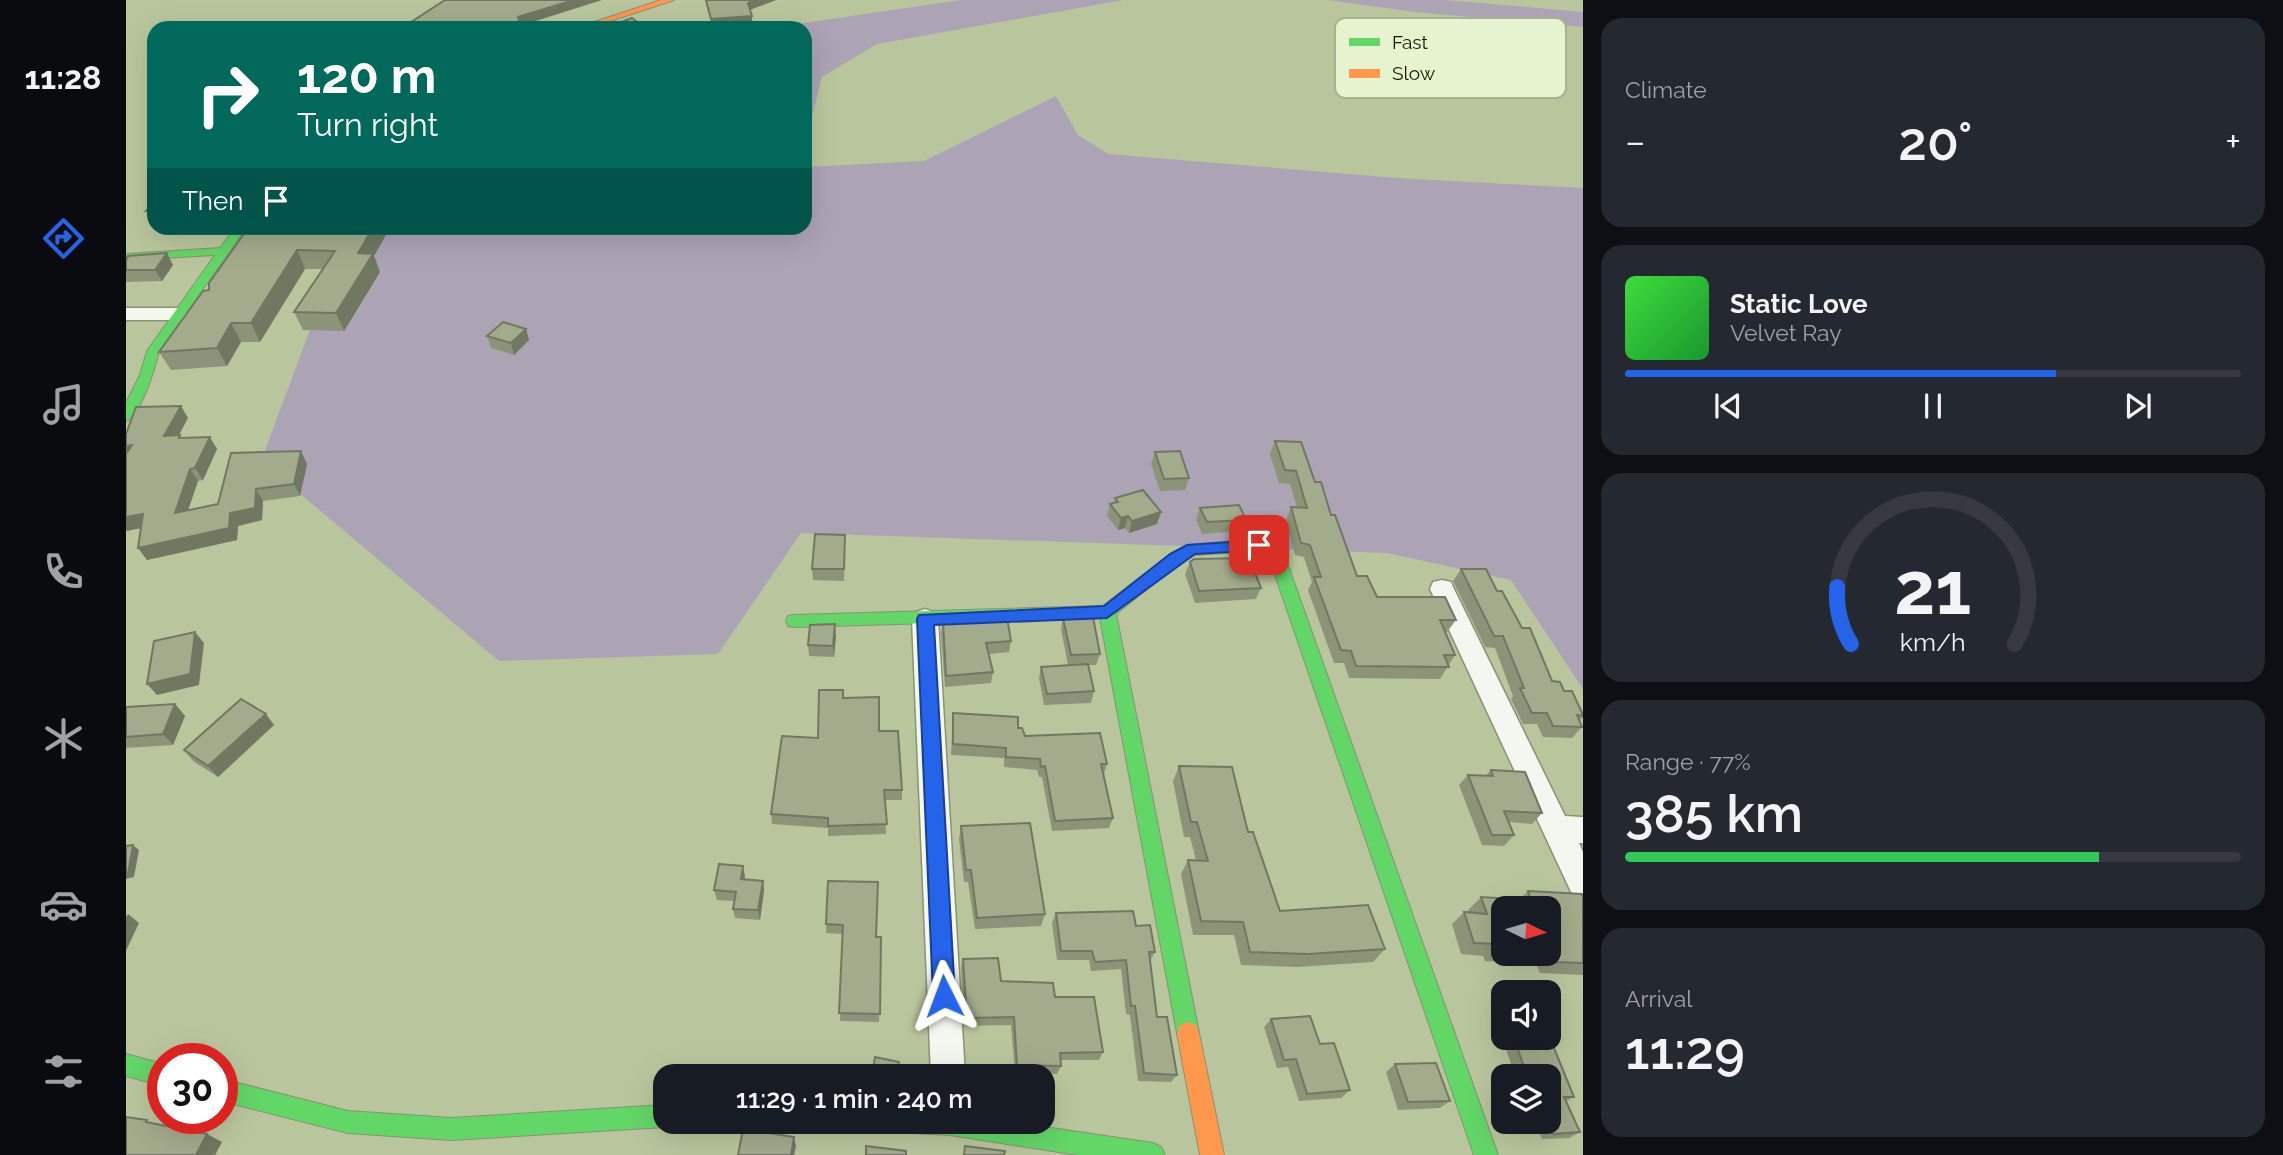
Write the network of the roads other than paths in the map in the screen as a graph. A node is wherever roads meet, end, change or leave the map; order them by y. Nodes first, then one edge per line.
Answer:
1 (670, 0) edge
2 (691, 0) edge
3 (602, 21) edge
4 (625, 21) edge
5 (237, 235) edge
6 (248, 235) edge
7 (231, 251) junction
8 (126, 257) edge
9 (126, 314) edge
10 (179, 314) junction
11 (147, 375) junction
12 (128, 409) edge
13 (1442, 589) dead end
14 (1107, 612) junction
15 (925, 619) junction
16 (794, 621) dead end
17 (1570, 830) edge
18 (1583, 884) edge
19 (947, 1064) edge
20 (126, 1065) edge
21 (147, 1071) edge
22 (238, 1094) edge
23 (653, 1117) edge
24 (1020, 1134) edge
25 (1153, 1155) edge
26 (1212, 1155) edge
27 (1486, 1155) edge

1 - 3 main road
2 - 4 main road
5 - 7 main road
6 - 7 main road
7 - 8 main road
7 - 10 main road
7 - 11 main road
9 - 10 street
10 - 11 main road
11 - 12 main road
13 - 17 street
14 - 15 main road
14 - 26 main road
14 - 27 main road
15 - 16 main road
15 - 19 street
17 - 18 street
20 - 21 main road
22 - 23 main road
24 - 25 main road

